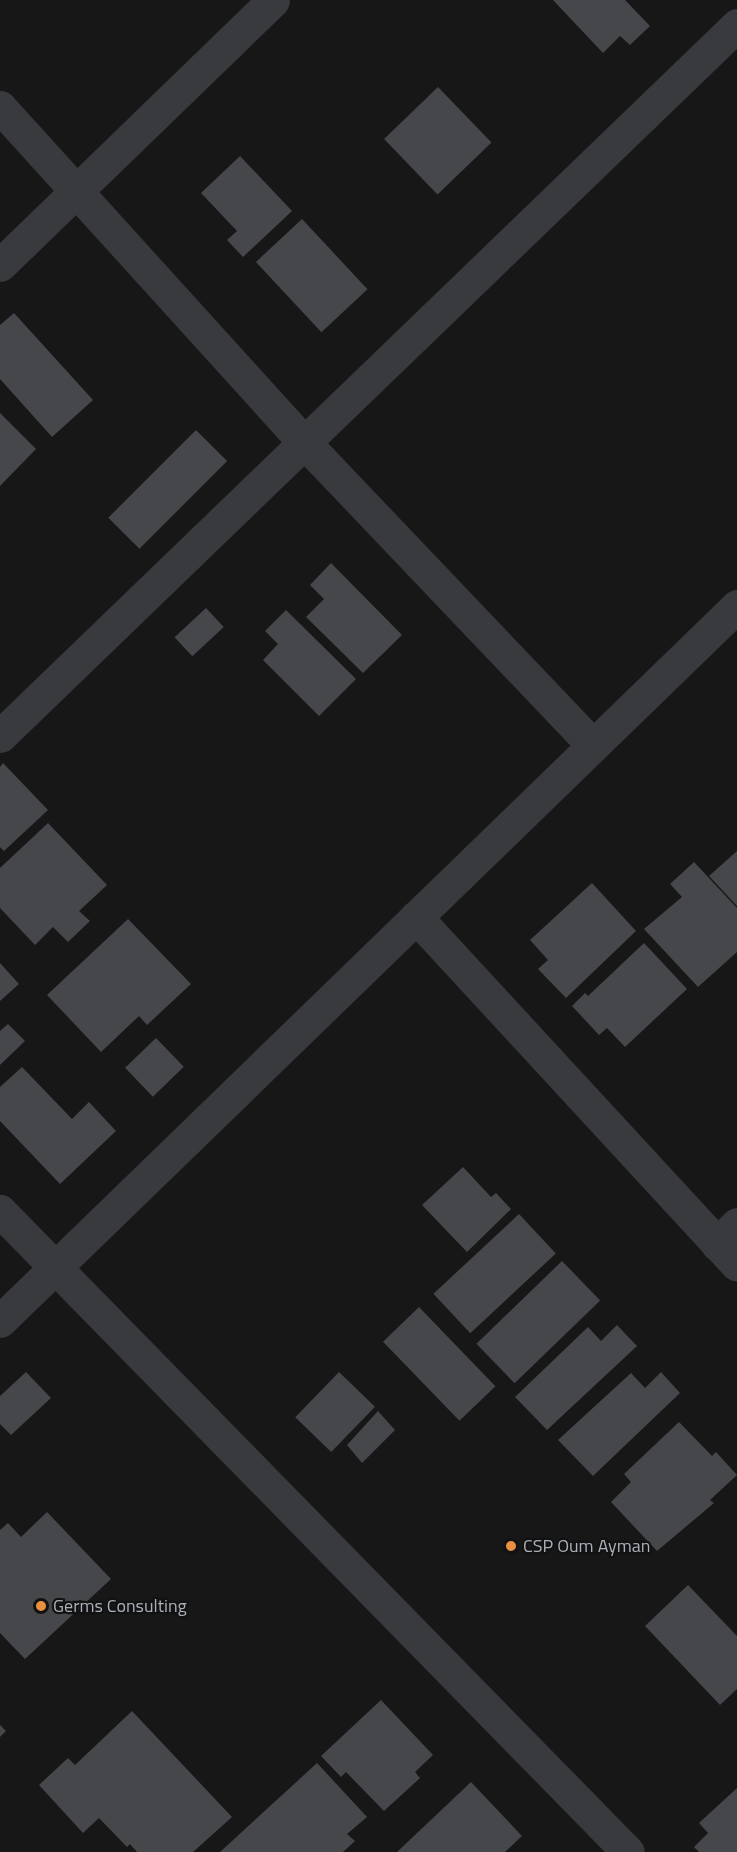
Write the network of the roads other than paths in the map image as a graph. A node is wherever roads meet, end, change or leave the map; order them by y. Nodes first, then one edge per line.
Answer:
1 (273, 0) edge
2 (737, 25) edge
3 (0, 107) edge
4 (76, 192) junction
5 (0, 265) edge
6 (304, 442) junction
7 (737, 606) edge
8 (0, 736) edge
9 (593, 745) junction
10 (416, 917) junction
11 (0, 1211) edge
12 (730, 1244) edge
13 (55, 1267) junction
14 (0, 1321) edge
15 (628, 1852) edge

1 - 4 street
2 - 6 street
3 - 4 street
4 - 5 street
4 - 6 street
6 - 8 street
6 - 9 street
7 - 9 street
9 - 10 street
10 - 12 street
10 - 13 street
11 - 13 street
13 - 14 street
13 - 15 street

